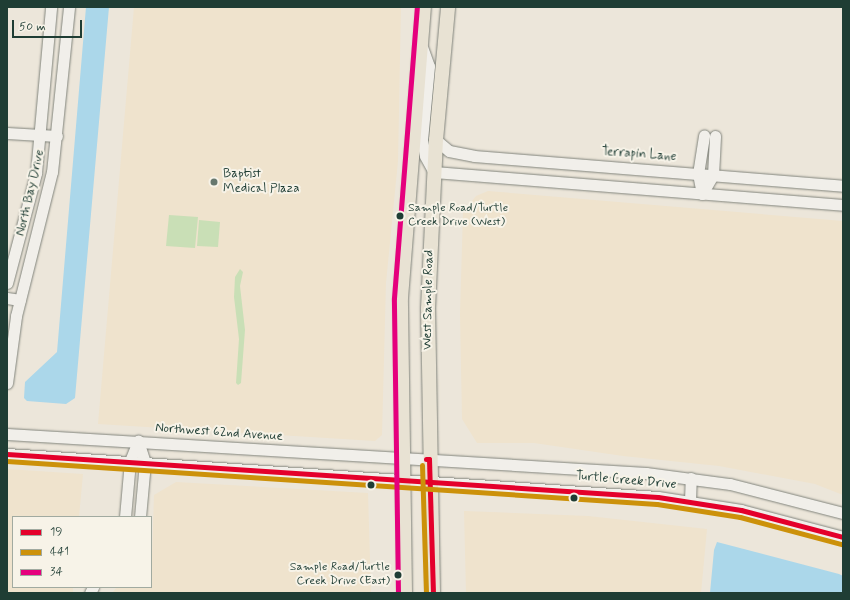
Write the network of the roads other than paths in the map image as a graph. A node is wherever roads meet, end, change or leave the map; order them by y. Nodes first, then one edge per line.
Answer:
1 (51, 7) edge
2 (69, 7) edge
3 (424, 7) edge
4 (448, 7) edge
5 (421, 43) junction
6 (7, 133) edge
7 (40, 136) junction
8 (57, 136) junction
9 (436, 140) junction
10 (434, 172) junction
11 (698, 174) junction
12 (713, 175) junction
13 (843, 186) edge
14 (702, 194) junction
15 (843, 205) edge
16 (7, 283) edge
17 (7, 298) edge
18 (20, 300) junction
19 (7, 383) edge
20 (7, 434) edge
21 (138, 441) junction
22 (7, 454) edge
23 (402, 458) junction
24 (429, 459) junction
25 (130, 461) junction
26 (145, 462) junction
27 (691, 478) junction
28 (402, 481) junction
29 (430, 482) junction
30 (690, 501) junction
31 (843, 513) edge
32 (125, 516) edge
33 (140, 516) edge
34 (843, 528) edge
35 (830, 533) junction
36 (843, 537) edge
37 (405, 593) edge
38 (433, 593) edge

1 - 7 street, North Bay Drive
2 - 8 street, North Bay Drive
3 - 5 main road, West Sample Road
4 - 9 main road, West Sample Road
5 - 10 street
5 - 23 main road, West Sample Road
6 - 7 street
7 - 8 street
7 - 16 street, North Bay Drive
8 - 18 street, North Bay Drive
9 - 10 main road, West Sample Road
9 - 11 street, Terrapin Lane
10 - 14 street
10 - 24 main road, West Sample Road
11 - 12 street, Terrapin Lane
11 - 12 street
11 - 14 street
12 - 13 street, Terrapin Lane
12 - 14 street
14 - 15 street
17 - 18 street
18 - 19 street, North Bay Drive
20 - 21 street, Northwest 62nd Avenue
21 - 23 street, Northwest 62nd Avenue
21 - 25 street
21 - 26 street
22 - 25 street
23 - 24 street, Northwest 62nd Avenue
23 - 28 main road, West Sample Road
24 - 27 street, Turtle Creek Drive
24 - 29 main road, West Sample Road
25 - 26 street
25 - 32 street
26 - 28 street
26 - 33 street
27 - 30 street
27 - 31 street, Turtle Creek Drive
28 - 29 street, Turtle Creek Drive
28 - 37 main road, West Sample Road
29 - 30 street, Turtle Creek Drive
29 - 38 main road, West Sample Road
30 - 35 street, Turtle Creek Drive
34 - 35 street
35 - 36 street, Turtle Creek Drive

